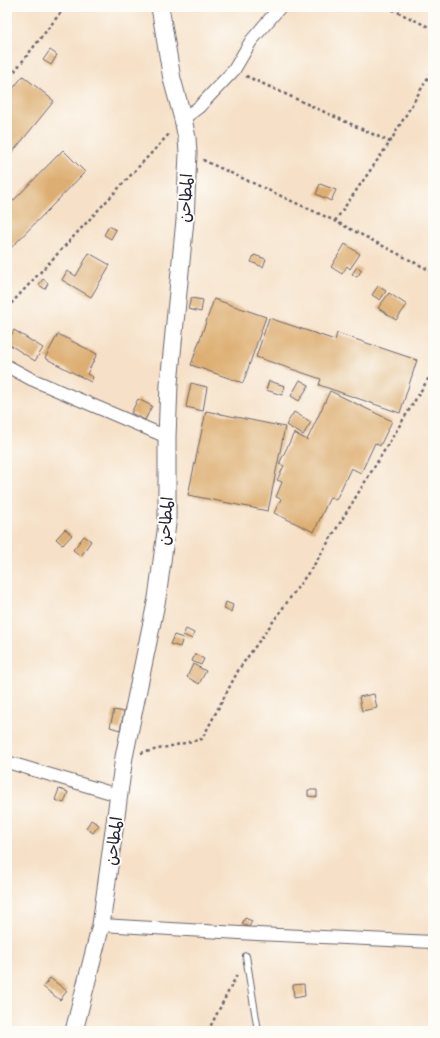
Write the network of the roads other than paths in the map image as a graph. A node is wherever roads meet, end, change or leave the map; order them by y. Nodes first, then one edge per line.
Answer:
1 (160, 7) edge
2 (280, 7) edge
3 (183, 119) junction
4 (7, 366) edge
5 (167, 437) junction
6 (7, 762) edge
7 (118, 794) junction
8 (102, 924) junction
9 (433, 942) edge
10 (246, 956) road end
11 (74, 1031) edge
12 (258, 1031) edge

1 - 3 main road, المطاحن
2 - 3 street
3 - 5 main road, المطاحن
4 - 5 street
5 - 7 main road, المطاحن
6 - 7 street
7 - 8 main road, المطاحن
8 - 9 street
8 - 11 main road, المطاحن
10 - 12 lane

